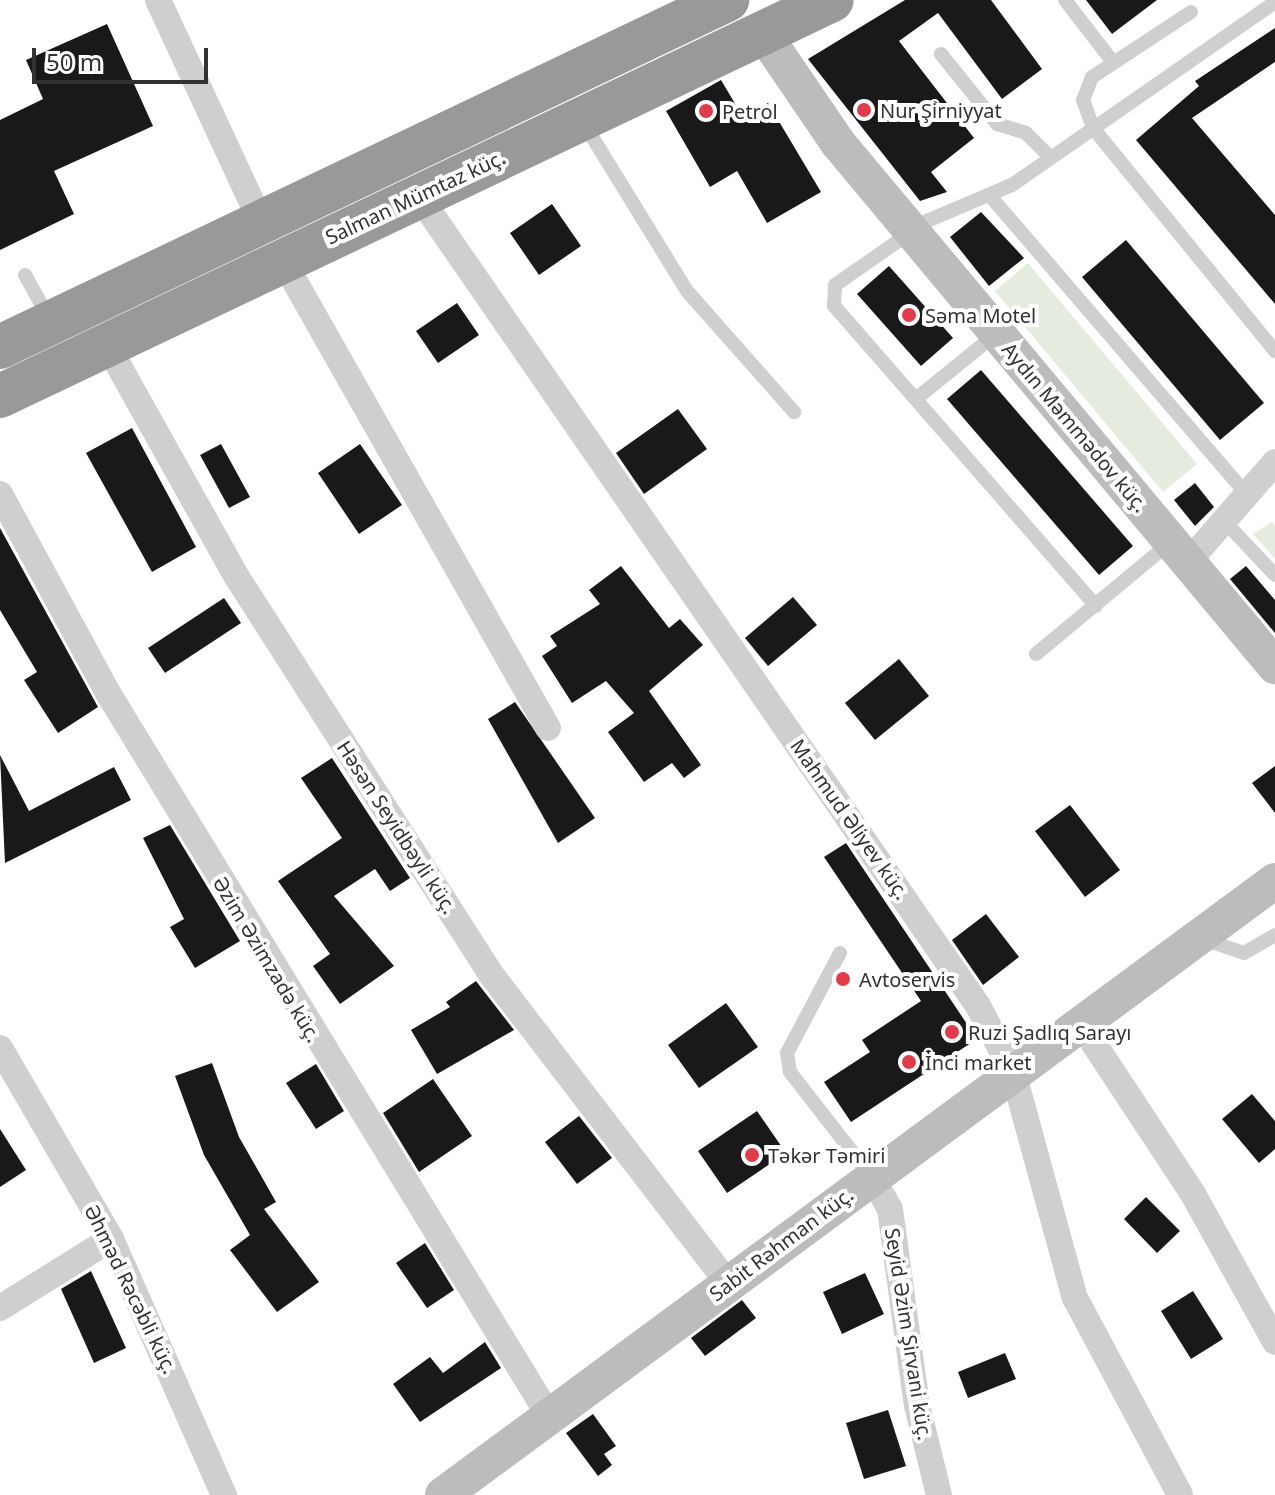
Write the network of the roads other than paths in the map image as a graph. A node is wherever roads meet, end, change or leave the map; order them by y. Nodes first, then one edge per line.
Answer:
1 (158, 0) edge
2 (727, 0) edge
3 (832, 0) edge
4 (1065, 0) edge
5 (1275, 2) edge
6 (1191, 12) dead end
7 (755, 17) edge
8 (941, 54) dead end
9 (1113, 62) junction
10 (549, 83) junction
11 (575, 122) junction
12 (1093, 128) junction
13 (1050, 157) junction
14 (418, 195) junction
15 (991, 197) junction
16 (260, 220) junction
17 (909, 231) junction
18 (282, 259) junction
19 (25, 275) dead end
20 (51, 323) junction
21 (996, 334) junction
22 (106, 343) junction
23 (0, 347) edge
24 (1275, 351) edge
25 (0, 396) edge
26 (917, 398) junction
27 (794, 412) dead end
28 (1275, 462) edge
29 (0, 494) edge
30 (1247, 495) junction
31 (1227, 524) junction
32 (1180, 551) junction
33 (1275, 575) edge
34 (1096, 606) junction
35 (1036, 654) dead end
36 (1275, 666) edge
37 (548, 728) dead end
38 (1275, 881) edge
39 (1275, 935) edge
40 (1199, 937) junction
41 (840, 953) dead end
42 (1081, 1024) junction
43 (0, 1048) edge
44 (1013, 1072) junction
45 (871, 1176) junction
46 (111, 1239) junction
47 (729, 1285) junction
48 (0, 1308) edge
49 (1275, 1342) edge
50 (548, 1414) junction
51 (224, 1495) edge
52 (443, 1495) edge
53 (939, 1495) edge
54 (1180, 1495) edge

1 - 16 street
2 - 10 highway
3 - 7 highway, Salman Mümtaz küç.
4 - 9 lane
5 - 12 lane
6 - 9 lane
7 - 11 highway, Salman Mümtaz küç.
7 - 17 main road, Aydın Məmmədov küç.
8 - 13 lane
9 - 12 lane
10 - 11 highway
10 - 16 highway
11 - 14 highway, Salman Mümtaz küç.
11 - 27 lane
12 - 13 lane
12 - 24 lane
13 - 15 lane
14 - 18 highway, Salman Mümtaz küç.
14 - 44 street, Mahmud Əliyev küç.
15 - 17 lane
15 - 30 lane
16 - 18 highway
16 - 20 highway
17 - 21 main road, Aydın Məmmədov küç.
17 - 26 lane
18 - 22 highway, Salman Mümtaz küç.
18 - 37 street
19 - 20 lane
20 - 23 highway
21 - 26 lane
21 - 32 main road, Aydın Məmmədov küç.
22 - 25 highway, Salman Mümtaz küç.
22 - 47 street, Həsən Seyidbəyli küç.
26 - 34 lane
28 - 30 street
29 - 50 street, Əzim Əzimzadə küç.
30 - 31 street
31 - 32 street
31 - 33 lane
32 - 34 lane
32 - 36 main road, Aydın Məmmədov küç.
34 - 35 lane
38 - 40 main road, Sabit Rəhman küç.
39 - 40 lane
40 - 42 main road, Sabit Rəhman küç.
41 - 45 lane
42 - 44 main road, Sabit Rəhman küç.
42 - 49 street
43 - 46 street, Əhməd Rəcəbli küç.
44 - 45 main road, Sabit Rəhman küç.
44 - 54 street, Mahmud Əliyev küç.
45 - 47 main road, Sabit Rəhman küç.
45 - 53 street, Seyid Əzim Şirvani küç.
46 - 48 street
46 - 51 street, Əhməd Rəcəbli küç.
47 - 50 main road, Sabit Rəhman küç.
50 - 52 main road, Sabit Rəhman küç.

